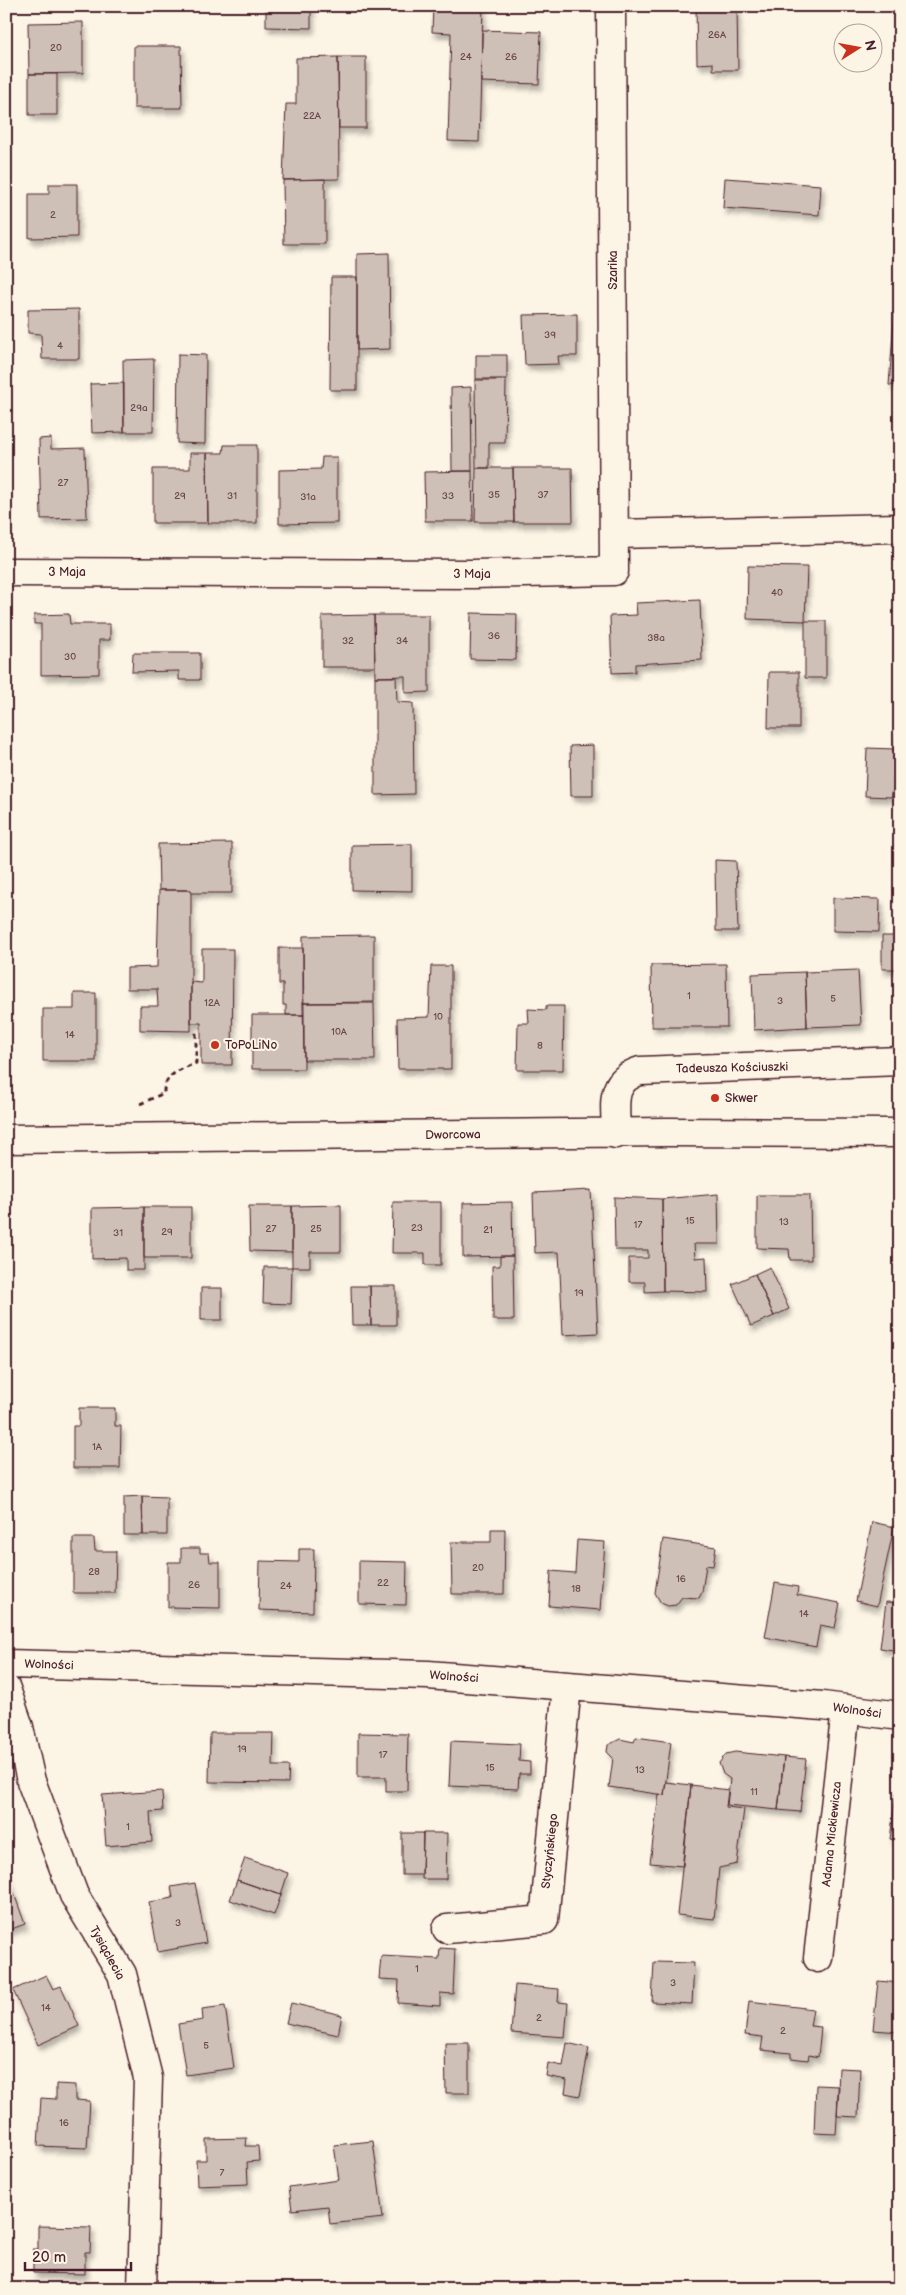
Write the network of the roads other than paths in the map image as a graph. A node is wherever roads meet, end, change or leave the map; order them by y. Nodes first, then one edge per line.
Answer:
1 (612, 6) edge
2 (900, 528) edge
3 (614, 534) junction
4 (6, 572) edge
5 (900, 1061) edge
6 (616, 1134) junction
7 (900, 1134) edge
8 (6, 1139) edge
9 (6, 1664) edge
10 (567, 1686) junction
11 (6, 1689) edge
12 (846, 1709) junction
13 (900, 1716) edge
14 (447, 1929) dead end
15 (818, 1958) dead end
16 (142, 2289) edge

1 - 3 street, Szarika
2 - 3 street
3 - 4 street, 3 Maja
5 - 6 street, Tadeusza Kościuszki
6 - 7 street, Dworcowa
6 - 8 street, Dworcowa
9 - 10 street, Wolności
10 - 12 street, Wolności
10 - 14 street, Styczyńskiego
11 - 16 street, Tysiąclecia
12 - 13 street, Wolności
12 - 15 street, Adama Mickiewicza

